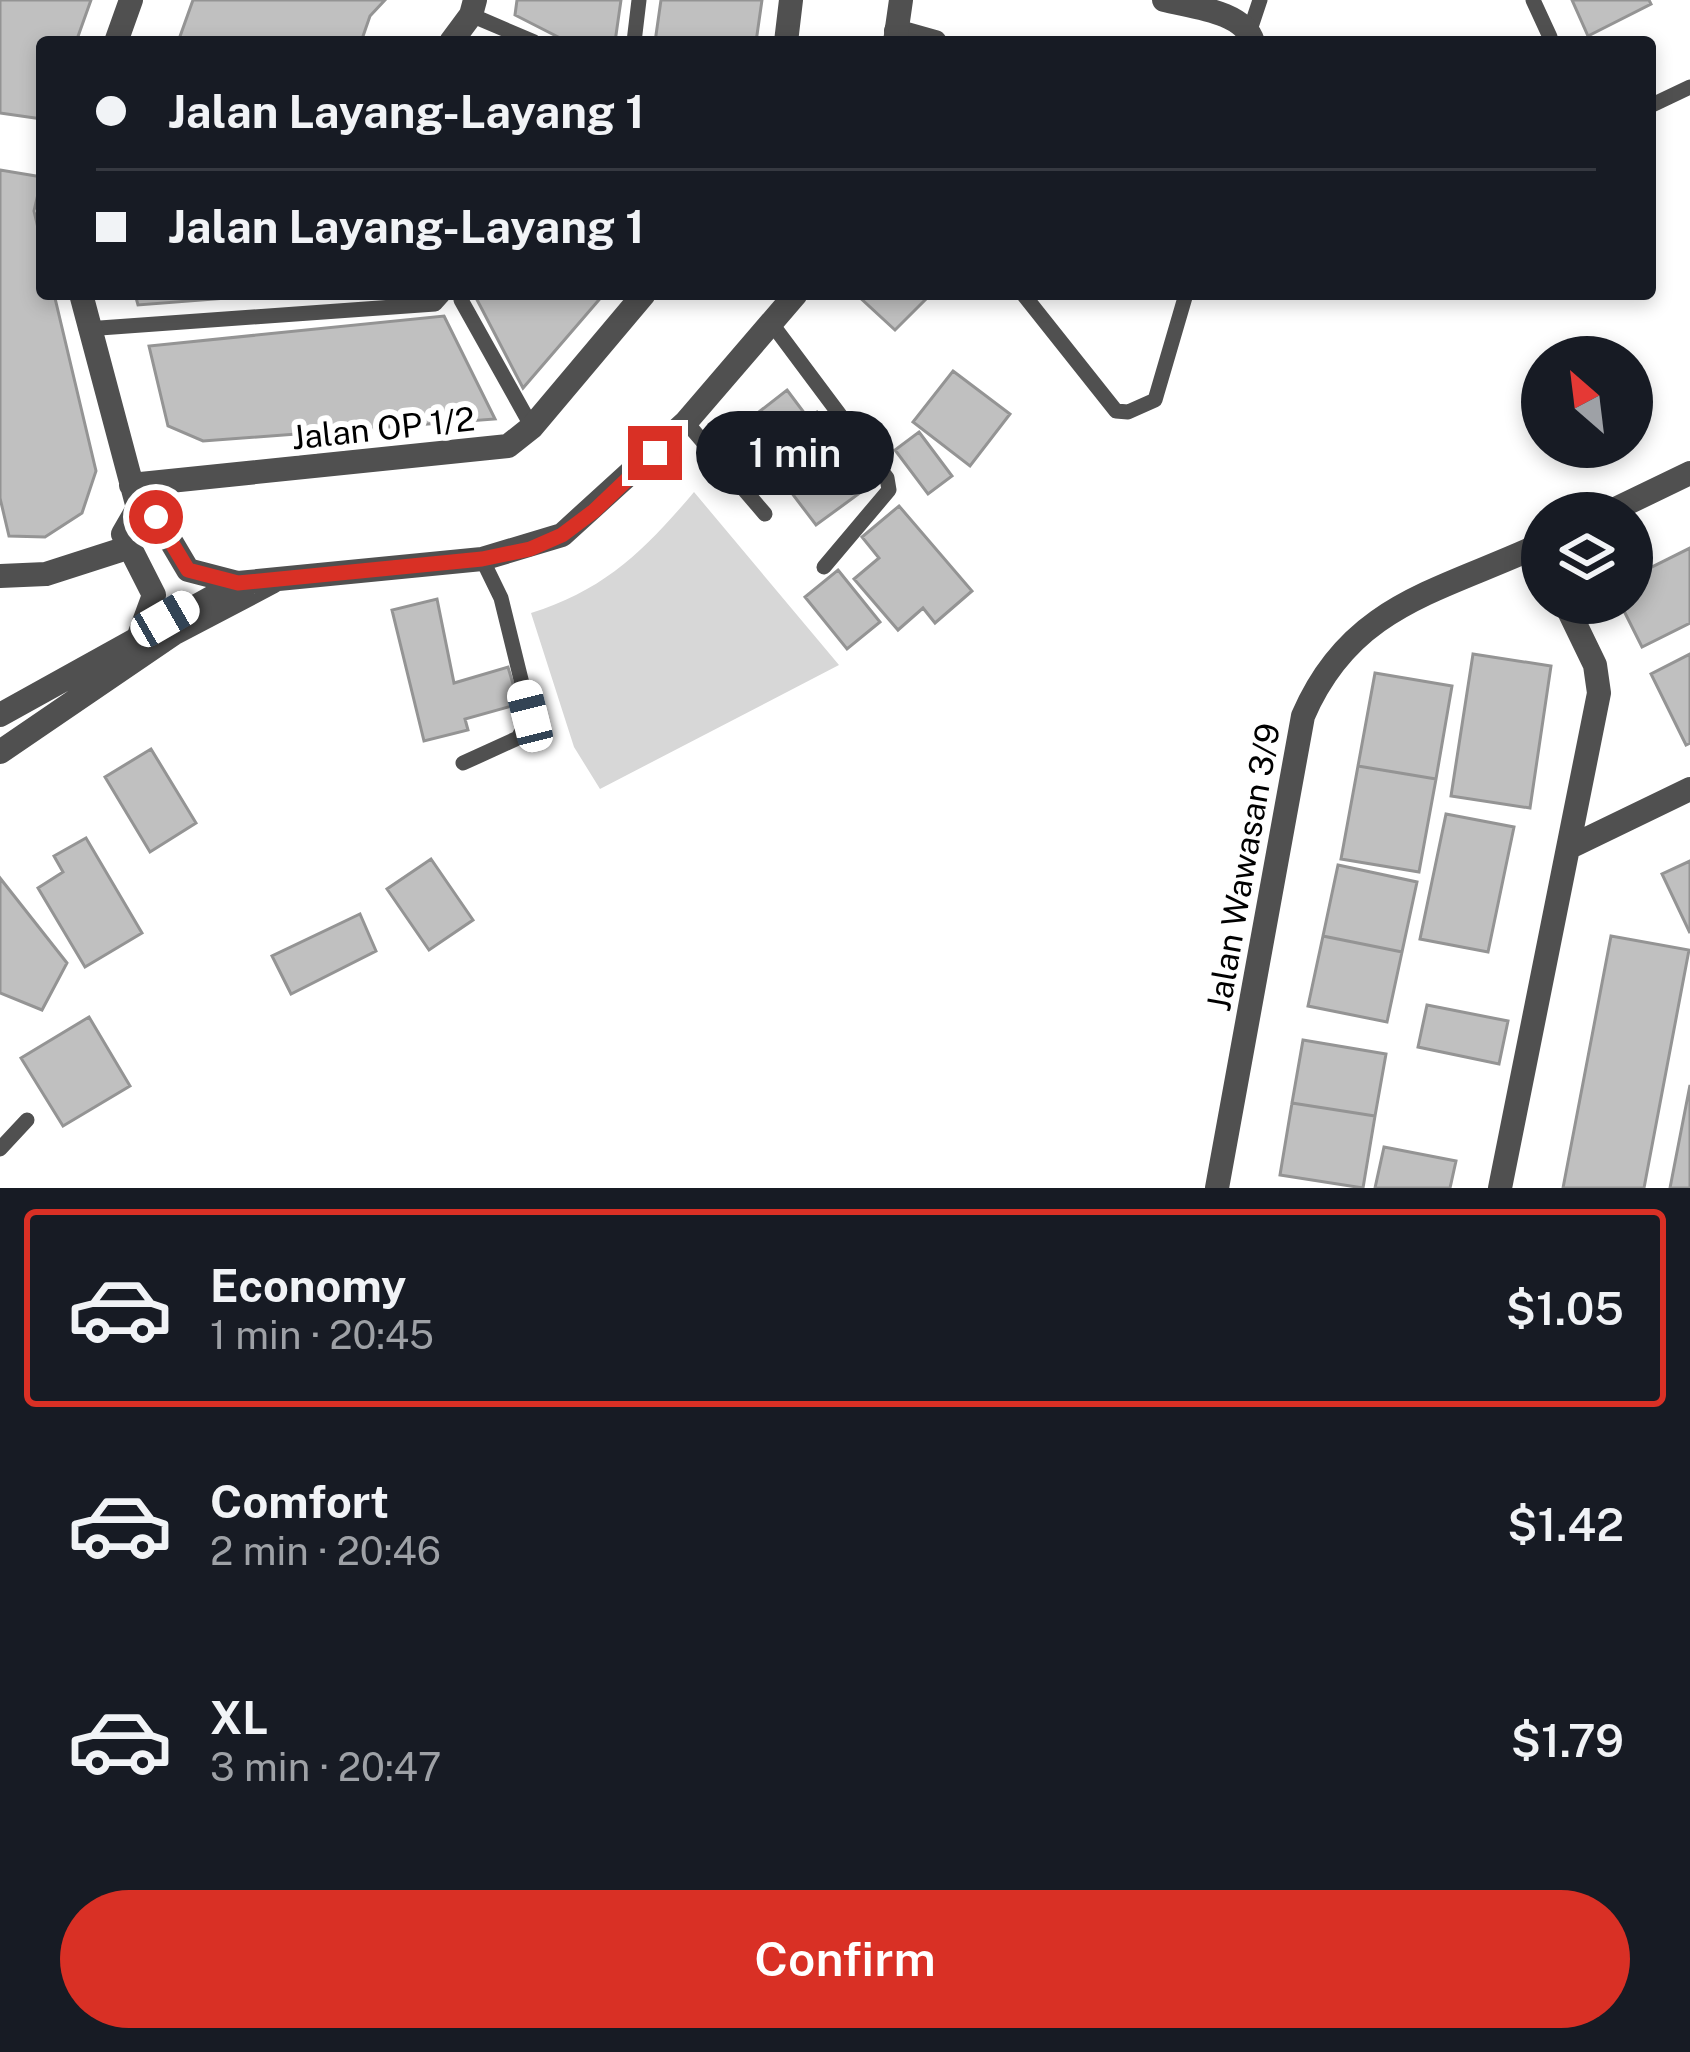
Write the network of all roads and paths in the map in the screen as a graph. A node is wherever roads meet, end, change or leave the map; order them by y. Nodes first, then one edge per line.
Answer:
1 (131, 0) edge
2 (639, 0) edge
3 (791, 0) edge
4 (901, 0) edge
5 (1164, 0) edge
6 (1260, 0) edge
7 (1533, 0) edge
8 (473, 7) edge
9 (118, 36) edge
10 (455, 36) edge
11 (524, 36) edge
12 (635, 36) edge
13 (787, 36) edge
14 (896, 36) edge
15 (1251, 36) edge
16 (1549, 36) edge
17 (1690, 87) edge
18 (1656, 103) edge
19 (82, 300) edge
20 (439, 300) edge
21 (461, 300) dead end
22 (639, 300) edge
23 (791, 300) edge
24 (1028, 300) edge
25 (1181, 300) edge
26 (772, 324) junction
27 (86, 329) junction
28 (686, 422) junction
29 (532, 428) junction
30 (1690, 473) edge
31 (1651, 492) edge
32 (134, 496) junction
33 (765, 514) dead end
34 (130, 548) junction
35 (1521, 558) edge
36 (482, 559) junction
37 (824, 567) dead end
38 (0, 576) edge
39 (274, 580) junction
40 (238, 583) junction
41 (1575, 624) edge
42 (140, 633) junction
43 (0, 715) edge
44 (0, 752) edge
45 (463, 764) dead end
46 (1690, 789) edge
47 (1568, 848) junction
48 (27, 1120) dead end
49 (0, 1149) edge
50 (1217, 1188) edge
51 (1499, 1188) edge

1 - 9 street
2 - 12 lane
3 - 13 street
4 - 14 street
5 - 15 street
6 - 15 lane
7 - 16 lane
8 - 10 street
8 - 11 lane
17 - 18 lane
19 - 27 street
20 - 27 lane
21 - 29 lane
22 - 29 street, Jalan OP 1/2
23 - 26 street
24 - 25 lane
26 - 28 street
26 - 37 lane
27 - 32 street
28 - 33 lane
28 - 36 street
29 - 32 street, Jalan OP 1/2
30 - 31 street
32 - 34 street
32 - 40 street
34 - 38 street
34 - 42 street
35 - 50 street, Jalan Wawasan 3/9
36 - 39 street
36 - 45 lane
39 - 40 street
39 - 44 street
40 - 42 street
41 - 47 street
42 - 43 street
46 - 47 street
47 - 51 street
48 - 49 lane

